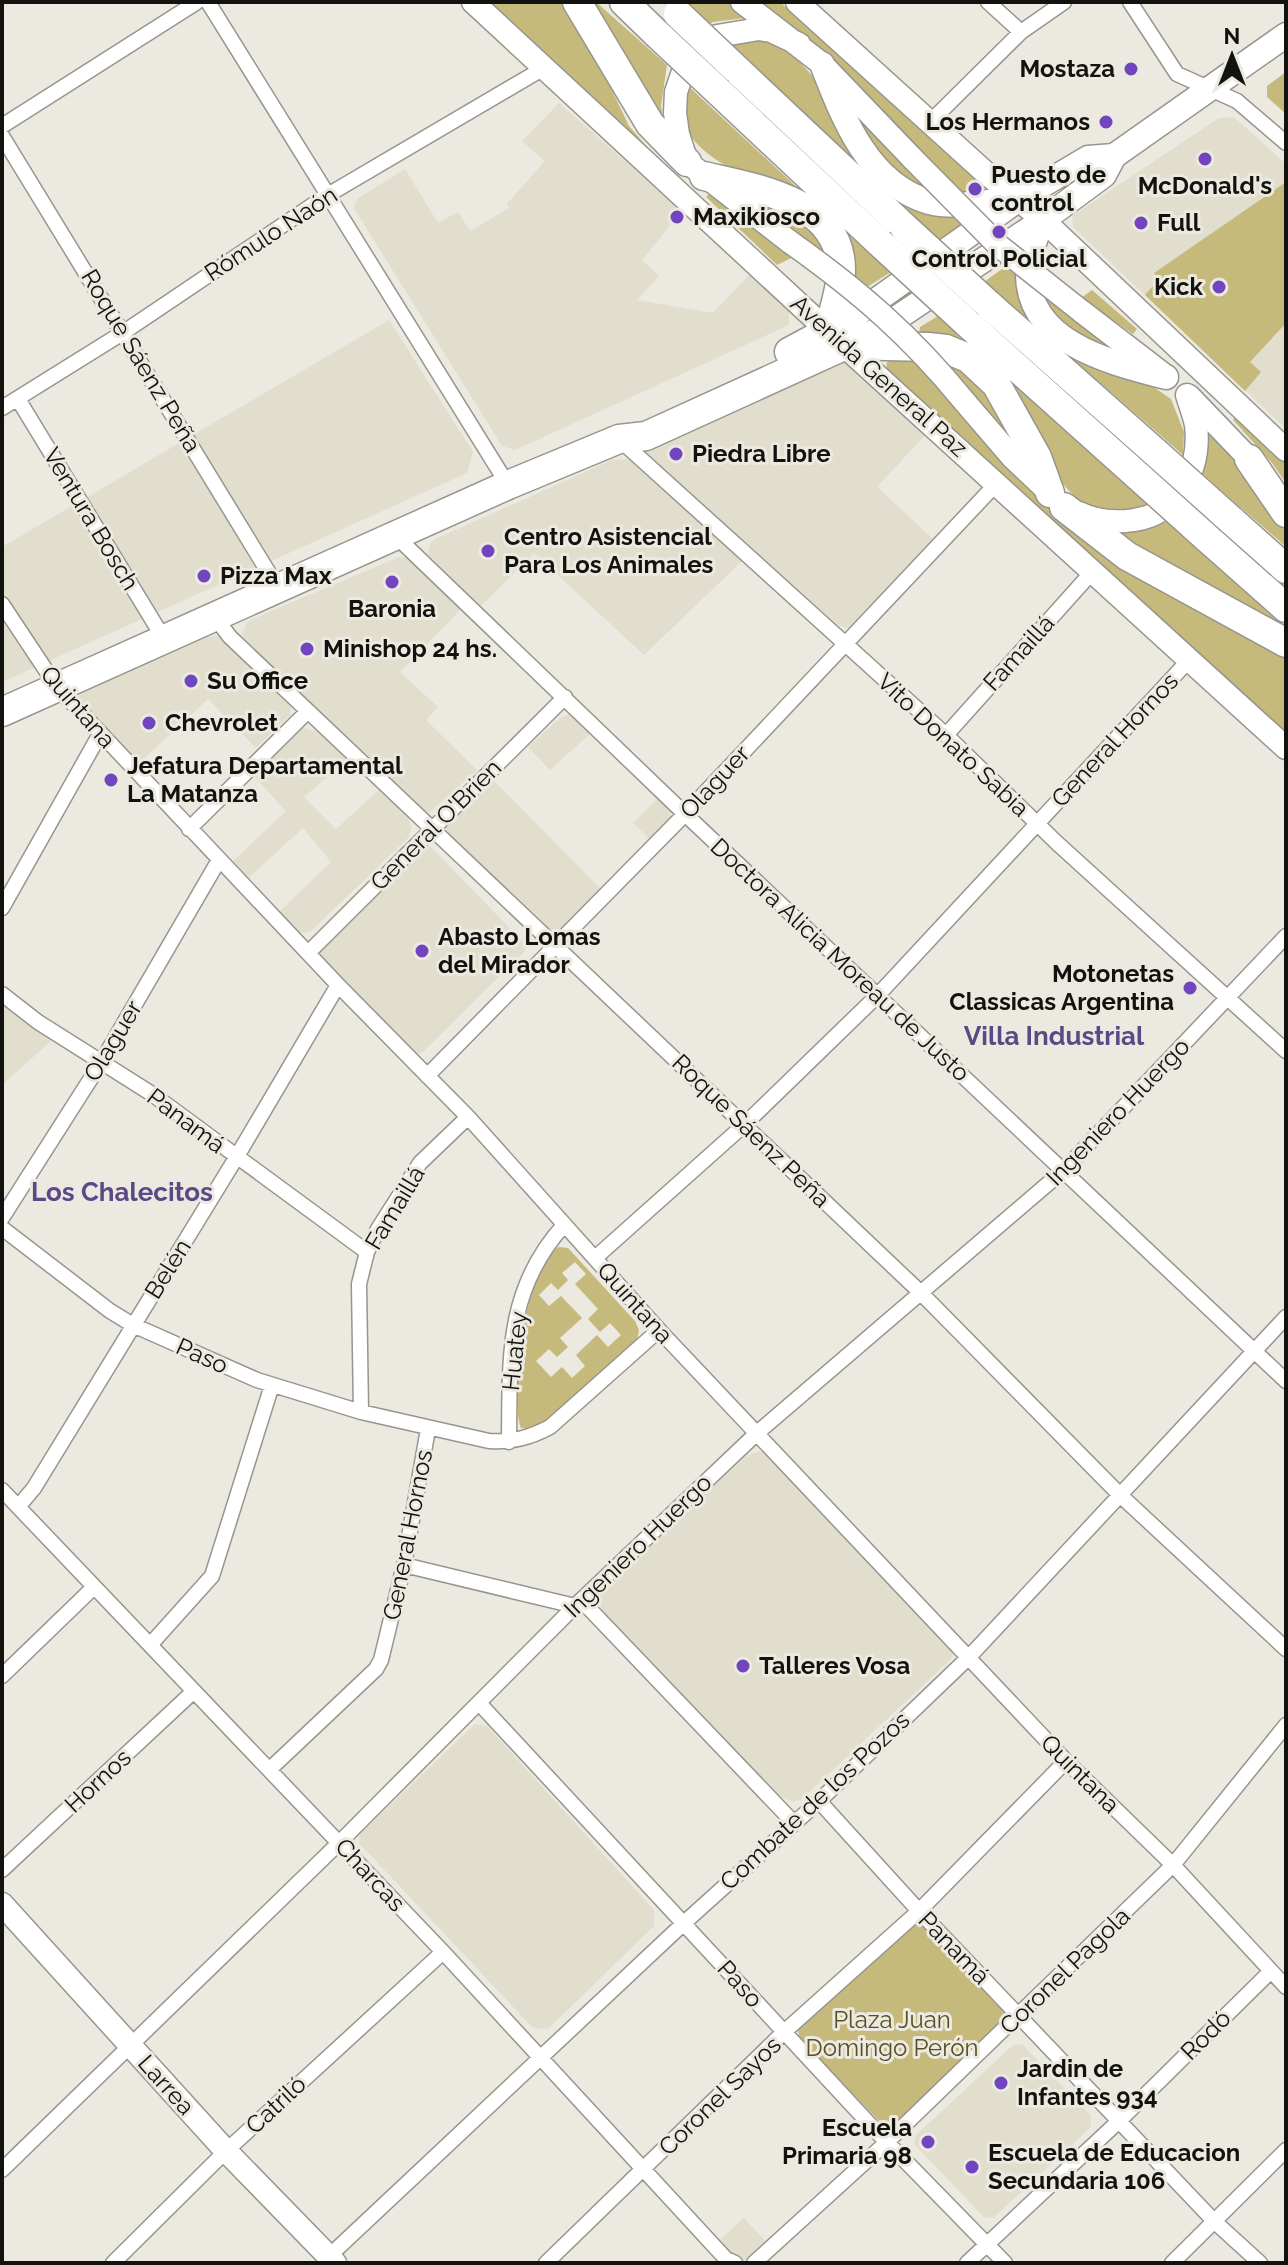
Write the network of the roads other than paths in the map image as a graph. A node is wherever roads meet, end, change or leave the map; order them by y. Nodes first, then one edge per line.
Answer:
1 (197, 2) edge
2 (208, 2) edge
3 (473, 2) edge
4 (577, 2) edge
5 (624, 2) edge
6 (742, 2) edge
7 (797, 2) edge
8 (988, 2) edge
9 (1064, 2) edge
10 (1130, 2) edge
11 (672, 8) edge
12 (1021, 32) junction
13 (1286, 35) edge
14 (799, 44) junction
15 (822, 64) junction
16 (544, 68) junction
17 (1210, 87) junction
18 (930, 122) junction
19 (2, 126) edge
20 (2, 136) edge
21 (1286, 143) edge
22 (1114, 156) junction
23 (696, 169) junction
24 (326, 196) junction
25 (1019, 199) junction
26 (1043, 220) junction
27 (124, 332) junction
28 (837, 338) junction
29 (1166, 377) junction
30 (1187, 395) junction
31 (18, 399) junction
32 (2, 408) edge
33 (619, 439) junction
34 (1286, 450) edge
35 (1249, 459) junction
36 (997, 483) junction
37 (508, 485) junction
38 (1286, 496) edge
39 (1057, 500) junction
40 (1286, 513) edge
41 (398, 535) junction
42 (1286, 569) edge
43 (1093, 571) junction
44 (278, 588) junction
45 (2, 604) edge
46 (1286, 608) edge
47 (214, 616) junction
48 (164, 639) junction
49 (1286, 643) edge
50 (844, 644) junction
51 (1190, 659) junction
52 (57, 687) junction
53 (565, 697) junction
54 (308, 711) junction
55 (2, 712) edge
56 (100, 734) junction
57 (946, 735) junction
58 (1286, 748) edge
59 (685, 814) junction
60 (1038, 824) junction
61 (189, 829) junction
62 (432, 829) junction
63 (219, 860) junction
64 (2, 908) edge
65 (1286, 936) edge
66 (556, 946) junction
67 (308, 953) junction
68 (338, 985) junction
69 (2, 994) edge
70 (878, 995) junction
71 (1229, 997) junction
72 (1286, 1051) edge
73 (102, 1061) junction
74 (427, 1076) junction
75 (468, 1117) junction
76 (744, 1125) junction
77 (236, 1158) junction
78 (1064, 1170) junction
79 (2, 1218) edge
80 (564, 1225) junction
81 (2, 1228) edge
82 (367, 1252) junction
83 (595, 1258) junction
84 (921, 1293) junction
85 (1286, 1317) edge
86 (133, 1325) junction
87 (659, 1330) junction
88 (1255, 1351) junction
89 (1286, 1381) edge
90 (272, 1385) junction
91 (361, 1412) junction
92 (428, 1429) junction
93 (757, 1433) junction
94 (509, 1442) junction
95 (2, 1490) edge
96 (1120, 1495) junction
97 (18, 1507) junction
98 (404, 1565) junction
99 (94, 1587) junction
100 (578, 1603) junction
101 (150, 1645) junction
102 (1286, 1649) edge
103 (969, 1657) junction
104 (2, 1676) edge
105 (194, 1691) junction
106 (479, 1703) junction
107 (1286, 1725) edge
108 (1066, 1761) junction
109 (270, 1769) junction
110 (819, 1801) junction
111 (794, 1823) junction
112 (339, 1843) junction
113 (1173, 1865) junction
114 (2, 1870) edge
115 (2, 1904) edge
116 (919, 1911) junction
117 (684, 1923) junction
118 (443, 1952) junction
119 (1270, 1972) junction
120 (1286, 1987) edge
121 (1019, 2016) junction
122 (784, 2032) junction
123 (130, 2045) junction
124 (542, 2058) junction
125 (1120, 2120) junction
126 (887, 2142) junction
127 (1286, 2150) edge
128 (226, 2151) junction
129 (2, 2170) edge
130 (645, 2170) junction
131 (1215, 2222) junction
132 (988, 2245) junction
133 (329, 2261) edge
134 (113, 2263) edge
135 (546, 2263) edge
136 (735, 2263) edge
137 (754, 2263) edge
138 (967, 2263) edge
139 (1005, 2263) edge
140 (1172, 2263) edge
141 (1260, 2263) edge

1 - 19 street
2 - 24 street
3 - 16 street, Avenida General Paz
4 - 23 highway
5 - 46 highway, bridge
6 - 14 street
7 - 18 street
8 - 12 street
9 - 12 street
10 - 17 street
11 - 42 highway, bridge
12 - 18 street
13 - 17 main road
14 - 15 street
14 - 23 street
15 - 25 main road
15 - 29 street, bridge
16 - 24 street, Rómulo Naón
16 - 28 street, Avenida General Paz
17 - 21 street
17 - 22 main road
18 - 25 street
20 - 27 street, Roque Sáenz Peña
22 - 25 main road
22 - 26 main road
23 - 28 highway
23 - 39 street, bridge
24 - 27 street, Rómulo Naón
24 - 37 street
25 - 26 street
25 - 28 main road
26 - 28 main road
26 - 29 main road
26 - 34 street
27 - 31 street, Rómulo Naón
27 - 44 street, Roque Sáenz Peña
28 - 33 highway
28 - 36 street, Avenida General Paz
28 - 39 highway
29 - 30 street
30 - 35 street
30 - 39 street
31 - 32 street, Rómulo Naón
31 - 48 street, Ventura Bosch
33 - 37 highway
33 - 50 street, Vito Donato Sabia
35 - 38 street
35 - 40 highway
36 - 43 street, Avenida General Paz
36 - 50 street, Olaguer
37 - 41 highway
39 - 49 highway
41 - 44 highway
41 - 53 street, Doctora Alicia Moreau de Justo
43 - 51 street, Avenida General Paz
43 - 57 street, Famaillá
44 - 47 highway
45 - 52 street, Quintana
47 - 48 highway
47 - 54 street, Roque Sáenz Peña
48 - 52 highway
50 - 57 street, Vito Donato Sabia
50 - 59 street, Olaguer
51 - 58 street, Avenida General Paz
51 - 60 street, General Hornos
52 - 55 highway
52 - 56 street, Quintana
53 - 59 street, Doctora Alicia Moreau de Justo
53 - 62 street, General O'Brien
54 - 61 street
54 - 62 street, Roque Sáenz Peña
56 - 61 street, Quintana
56 - 64 street
57 - 60 street, Vito Donato Sabia
59 - 66 street, Olaguer
59 - 70 street, Doctora Alicia Moreau de Justo
60 - 70 street, General Hornos
60 - 71 street, Vito Donato Sabia
61 - 63 street, Quintana
62 - 66 street, Roque Sáenz Peña
62 - 67 street, General O'Brien
63 - 67 street, Quintana
63 - 73 street, Olaguer
65 - 71 street, Ingeniero Huergo
66 - 74 street, Olaguer
66 - 76 street, Roque Sáenz Peña
67 - 68 street, Quintana
68 - 74 street, Quintana
68 - 77 street, Belén
69 - 73 street, Panamá
70 - 76 street, General Hornos
70 - 78 street, Doctora Alicia Moreau de Justo
71 - 72 street, Vito Donato Sabia
71 - 78 street, Ingeniero Huergo
73 - 77 street, Panamá
73 - 79 street, Olaguer
74 - 75 street, Quintana
75 - 80 street, Quintana
75 - 82 street, Famaillá
76 - 83 street, General Hornos
76 - 84 street, Roque Sáenz Peña
77 - 82 street, Panamá
77 - 86 street, Belén
78 - 84 street, Ingeniero Huergo
78 - 88 street, Doctora Alicia Moreau de Justo
80 - 83 street, Quintana
80 - 94 street, Huatey
81 - 86 street, Paso
82 - 91 street, Famaillá
83 - 87 street, Quintana
84 - 93 street, Ingeniero Huergo
84 - 96 street, Roque Sáenz Peña
85 - 88 street, Combate de los Pozos
86 - 90 street, Paso
86 - 97 street, Belén
87 - 93 street, Quintana
87 - 94 street, General Hornos
88 - 89 street, Doctora Alicia Moreau de Justo
88 - 96 street, Combate de los Pozos
90 - 91 street, Paso
90 - 101 street
91 - 92 street, Paso
92 - 94 street, General Hornos
92 - 98 street, General Hornos
93 - 100 street, Ingeniero Huergo
93 - 103 street, Quintana
95 - 97 street, Charcas
96 - 102 street, Roque Sáenz Peña
96 - 103 street, Combate de los Pozos
97 - 99 street, Charcas
98 - 100 street
98 - 109 street, General Hornos
99 - 101 street, Charcas
99 - 104 street
100 - 106 street, Ingeniero Huergo
100 - 111 street
101 - 105 street, Charcas
103 - 108 street, Quintana
103 - 110 street, Combate de los Pozos
105 - 109 street, Charcas
105 - 114 street, Hornos
106 - 112 street, Ingeniero Huergo
106 - 117 street, Paso
107 - 113 street, Coronel Pagola
108 - 113 street, Quintana
108 - 116 street, Coronel Sayos
109 - 112 street, Charcas
110 - 111 street, Combate de los Pozos
110 - 116 street, Panamá
111 - 117 street, Combate de los Pozos
112 - 118 street, Charcas
112 - 123 street, Ingeniero Huergo
113 - 119 street, Quintana
113 - 121 street, Coronel Pagola
115 - 123 street, Larrea
116 - 121 street, Panamá
116 - 122 street, Coronel Sayos
117 - 122 street, Paso
117 - 124 street, Combate de los Pozos
118 - 124 street, Charcas
118 - 128 street, Catriló
119 - 120 street, Quintana
119 - 125 street, Rodó
121 - 125 street, Panamá
121 - 126 street, Coronel Pagola
122 - 126 street, Paso
122 - 130 street, Coronel Sayos
123 - 128 street, Larrea
123 - 129 street, Ingeniero Huergo
124 - 130 street, Charcas
124 - 133 street, Combate de los Pozos
125 - 131 street, Panamá
125 - 132 street, Rodó
126 - 132 street, Paso
126 - 137 street, Coronel Pagola
127 - 131 street
128 - 133 street, Larrea
128 - 134 street, Catriló
130 - 135 street, Coronel Sayos
130 - 136 street, Charcas
131 - 140 street
131 - 141 street, Panamá
132 - 138 street, Rodó
132 - 139 street, Paso

